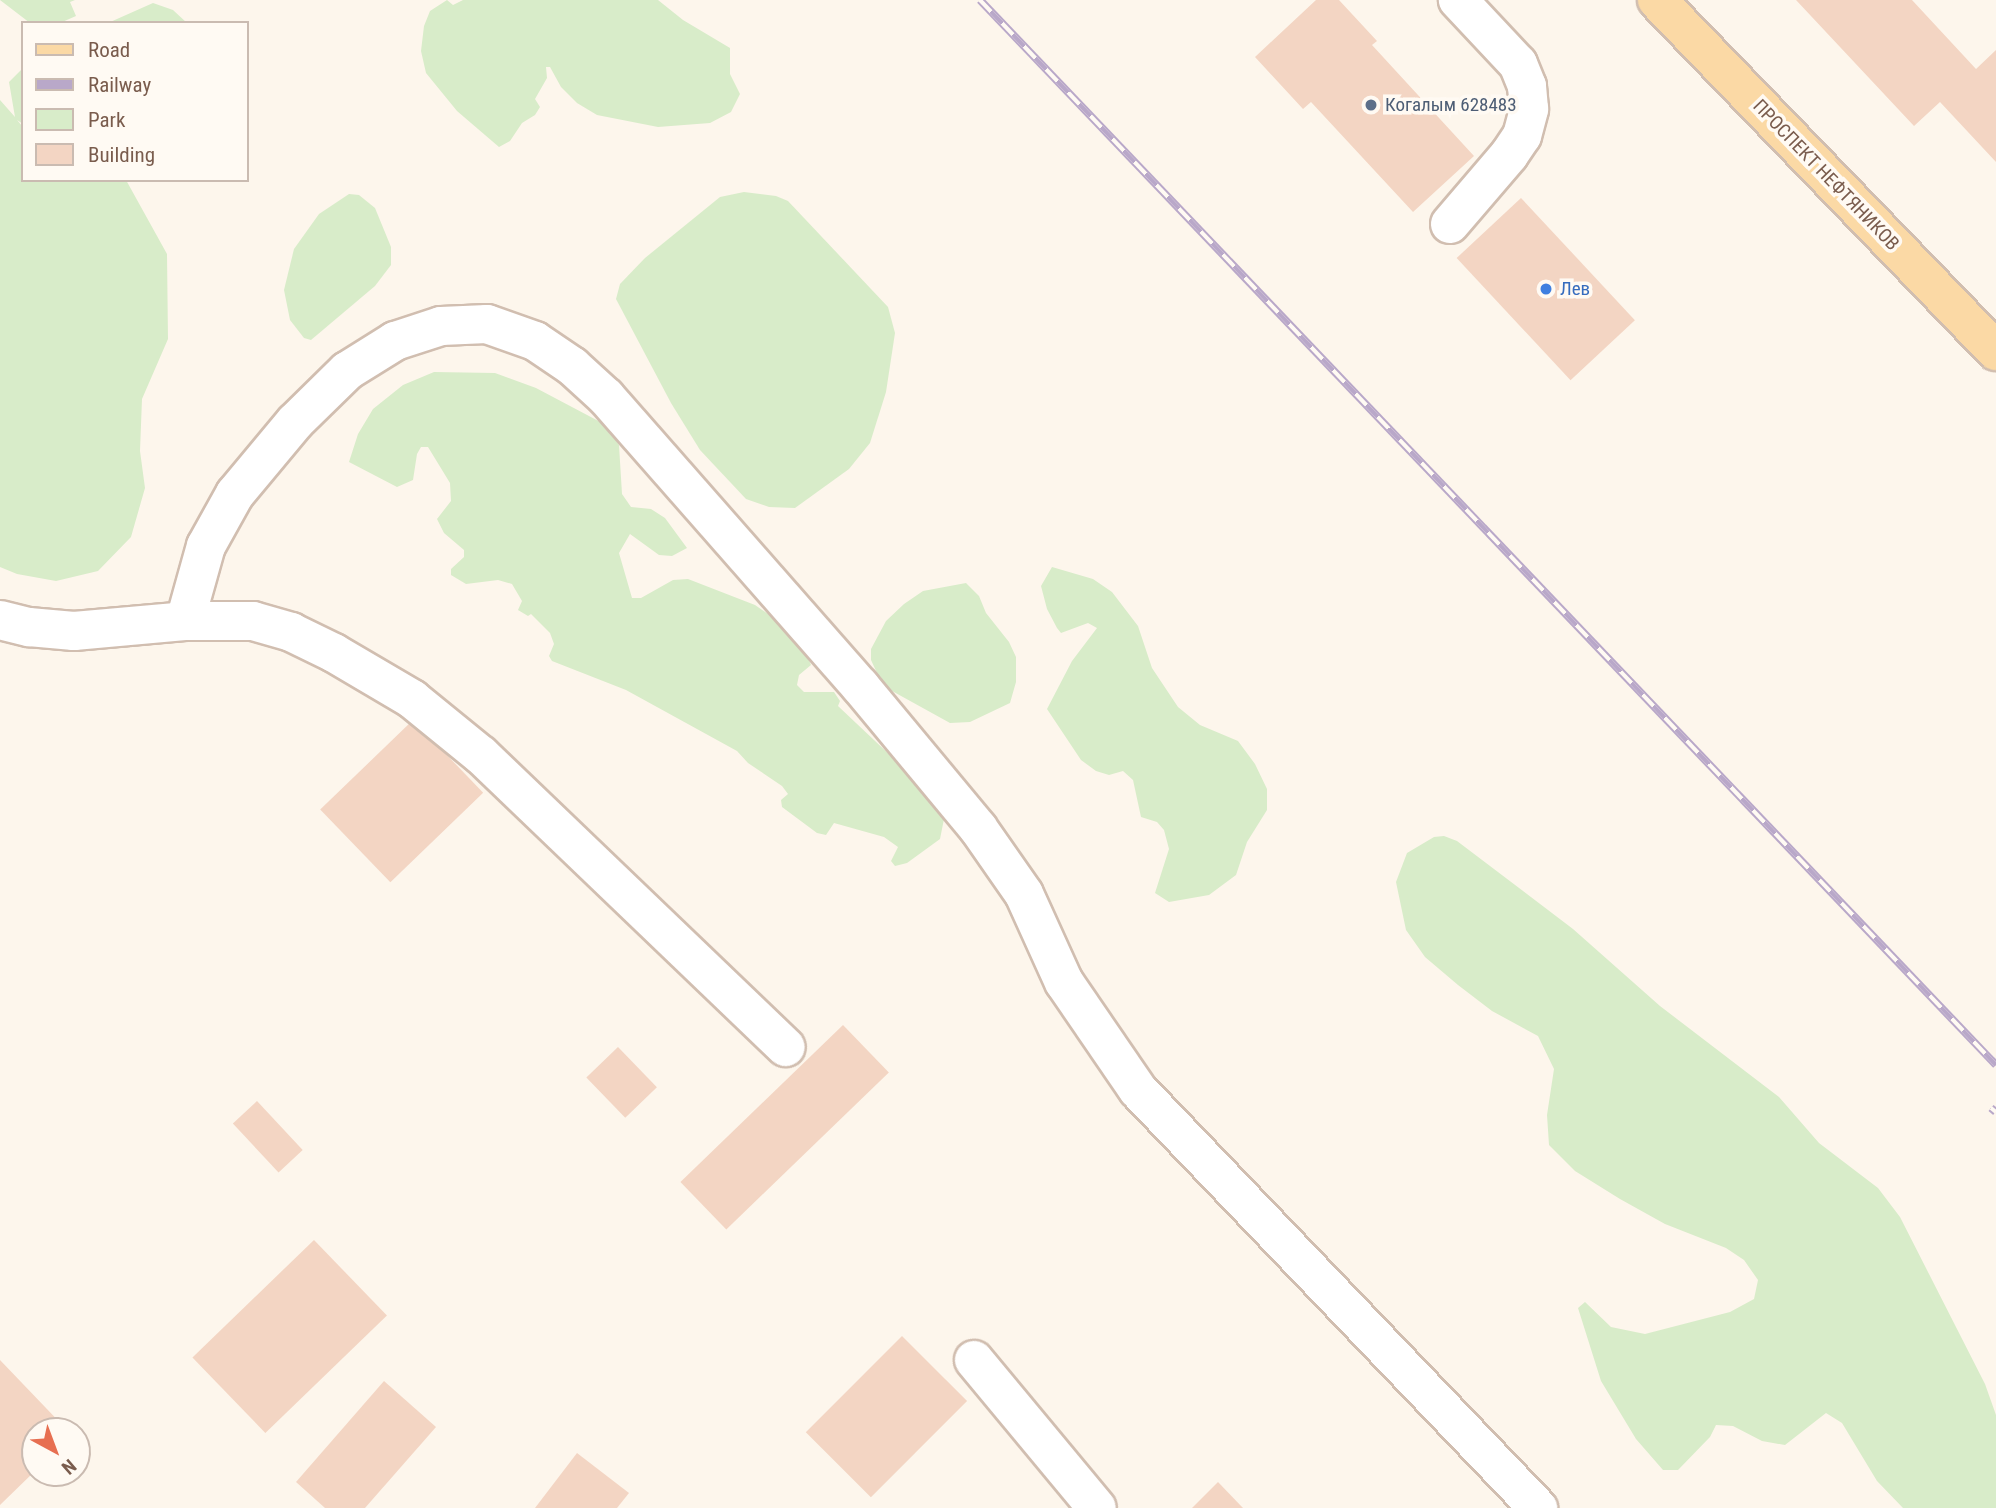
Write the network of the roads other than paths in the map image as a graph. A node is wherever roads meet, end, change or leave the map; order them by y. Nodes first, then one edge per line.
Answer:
1 (1458, 0) edge
2 (1657, 0) edge
3 (1450, 224) dead end
4 (1993, 341) edge
5 (0, 621) edge
6 (185, 621) junction
7 (785, 1047) dead end
8 (974, 1360) dead end
9 (1097, 1508) edge
10 (1538, 1508) edge

1 - 3 lane
2 - 4 main road, ПРОСПЕКТ НЕФТЯНИКОВ
5 - 6 lane
6 - 7 lane
6 - 10 lane
8 - 9 lane

